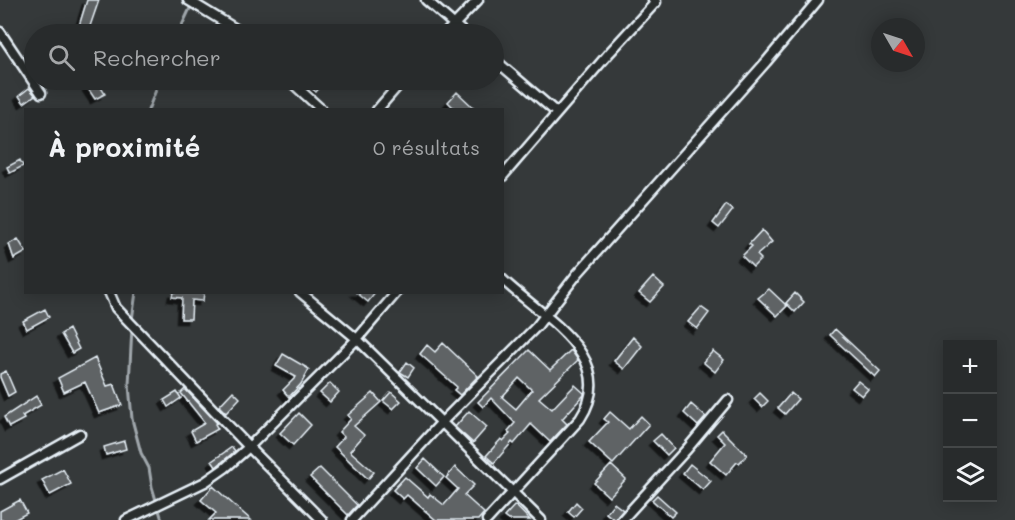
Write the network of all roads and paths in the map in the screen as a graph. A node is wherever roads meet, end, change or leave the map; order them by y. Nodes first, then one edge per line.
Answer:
1 (188, 0) edge
2 (426, 0) edge
3 (478, 0) edge
4 (653, 0) edge
5 (818, 0) edge
6 (227, 24) edge
7 (453, 24) edge
8 (455, 24) edge
9 (0, 32) edge
10 (504, 67) edge
11 (24, 68) edge
12 (39, 90) edge
13 (300, 90) edge
14 (394, 90) edge
15 (41, 93) dead end
16 (320, 108) edge
17 (379, 108) edge
18 (557, 113) junction
19 (504, 175) edge
20 (504, 281) edge
21 (110, 294) edge
22 (302, 294) edge
23 (395, 294) edge
24 (544, 315) junction
25 (357, 339) junction
26 (728, 400) dead end
27 (442, 422) junction
28 (80, 434) dead end
29 (249, 447) junction
30 (0, 479) edge
31 (513, 492) junction
32 (126, 520) edge
33 (322, 520) edge
34 (352, 520) edge
35 (487, 520) edge
36 (541, 520) edge
37 (622, 520) edge

1 - 6 street
2 - 7 street
3 - 8 street
4 - 18 street
5 - 24 street
9 - 11 street
10 - 18 street
12 - 15 street
13 - 16 street
14 - 17 street
18 - 19 street
20 - 24 street
21 - 29 street
22 - 25 street
23 - 25 street
24 - 27 street
24 - 31 street
25 - 27 street
25 - 29 street
26 - 37 street
27 - 31 street
27 - 34 street
28 - 30 street
29 - 32 street
29 - 33 street
31 - 35 street
31 - 36 street

